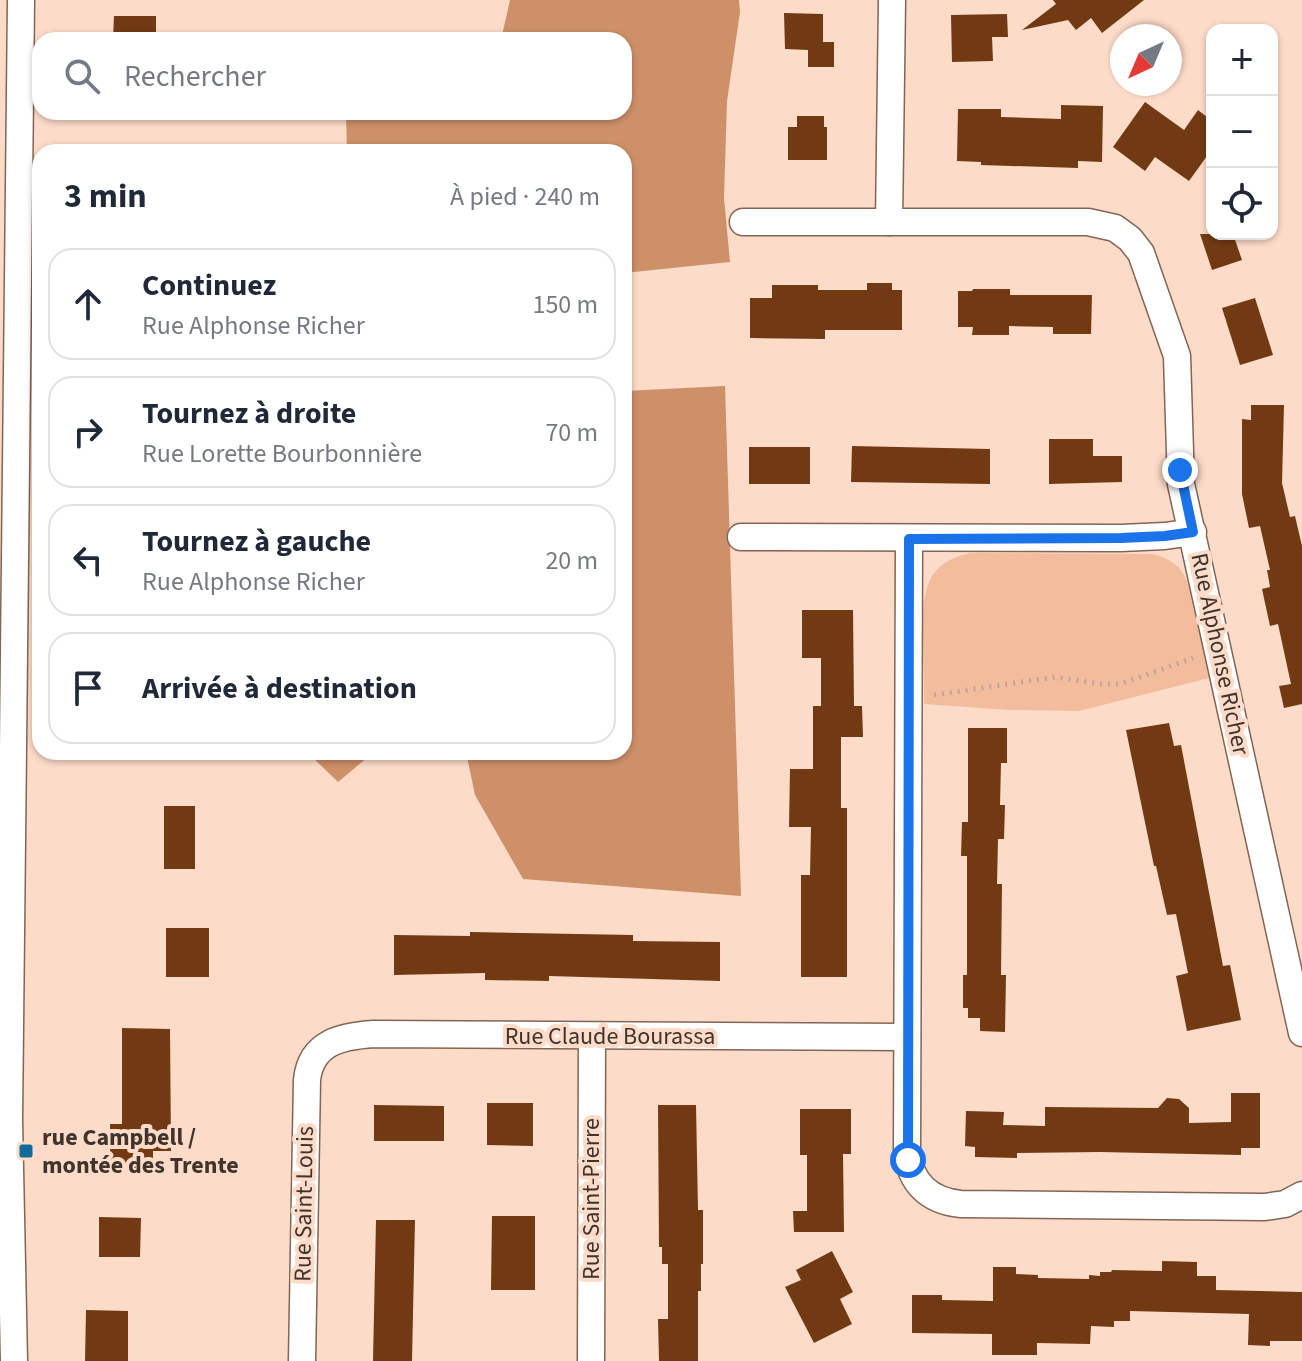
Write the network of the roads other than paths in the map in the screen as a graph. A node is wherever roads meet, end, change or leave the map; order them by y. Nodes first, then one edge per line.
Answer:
1 (21, 0) edge
2 (892, 0) edge
3 (743, 222) dead end
4 (889, 222) junction
5 (8, 420) edge
6 (1193, 532) junction
7 (741, 537) dead end
8 (909, 539) junction
9 (1302, 1033) edge
10 (592, 1036) junction
11 (907, 1037) junction
12 (318, 1051) joint
13 (5, 1120) edge
14 (1302, 1195) edge
15 (14, 1361) edge
16 (302, 1361) edge
17 (591, 1361) edge

1 - 5 street
2 - 4 street
3 - 4 street, Rue Alphonse Richer
4 - 6 street, Rue Alphonse Richer
5 - 13 street
6 - 8 street
6 - 9 street, Rue Alphonse Richer
7 - 8 street
8 - 11 street
10 - 11 street, Rue Claude Bourassa
10 - 12 street, Rue Claude Bourassa
10 - 17 street, Rue Saint-Pierre
11 - 14 street
12 - 16 street, Rue Saint-Louis
13 - 15 street

